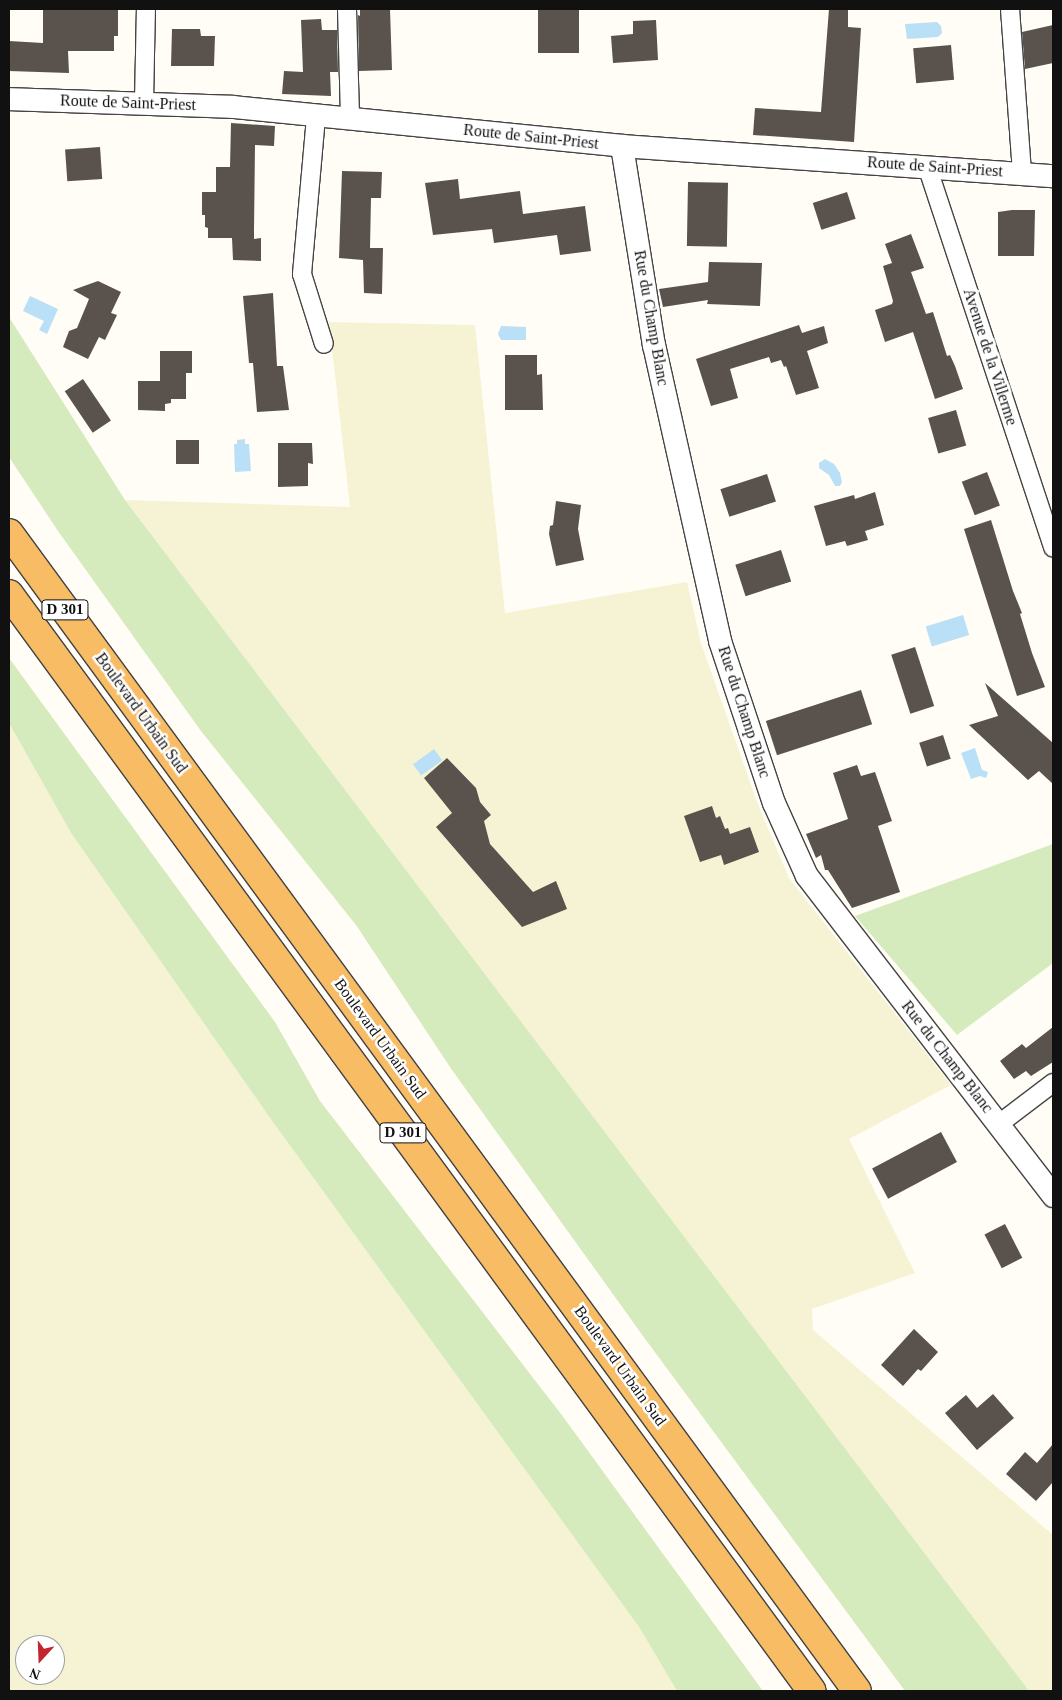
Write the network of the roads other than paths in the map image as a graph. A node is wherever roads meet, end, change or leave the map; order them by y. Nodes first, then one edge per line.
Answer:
1 (146, 9) edge
2 (347, 9) edge
3 (1011, 9) edge
4 (9, 99) edge
5 (144, 102) junction
6 (316, 117) junction
7 (350, 119) junction
8 (622, 146) junction
9 (927, 166) junction
10 (1022, 174) junction
11 (1053, 176) edge
12 (324, 344) dead end
13 (9, 533) edge
14 (1053, 548) edge
15 (9, 594) edge
16 (1053, 1083) edge
17 (999, 1124) junction
18 (1053, 1196) edge
19 (804, 1685) edge
20 (857, 1691) edge

1 - 5 street
2 - 7 street
3 - 10 street
4 - 5 street, Route de Saint-Priest
5 - 6 street, Route de Saint-Priest
6 - 7 street, Route de Saint-Priest
6 - 12 street
7 - 8 street, Route de Saint-Priest
8 - 9 street, Route de Saint-Priest
8 - 17 street, Rue du Champ Blanc
9 - 10 street, Route de Saint-Priest
9 - 14 street, Avenue de la Villerme
10 - 11 street, Route de Saint-Priest
13 - 20 highway, Boulevard Urbain Sud / D 301
15 - 19 highway, D 301
16 - 17 street
17 - 18 street, Rue du Champ Blanc

